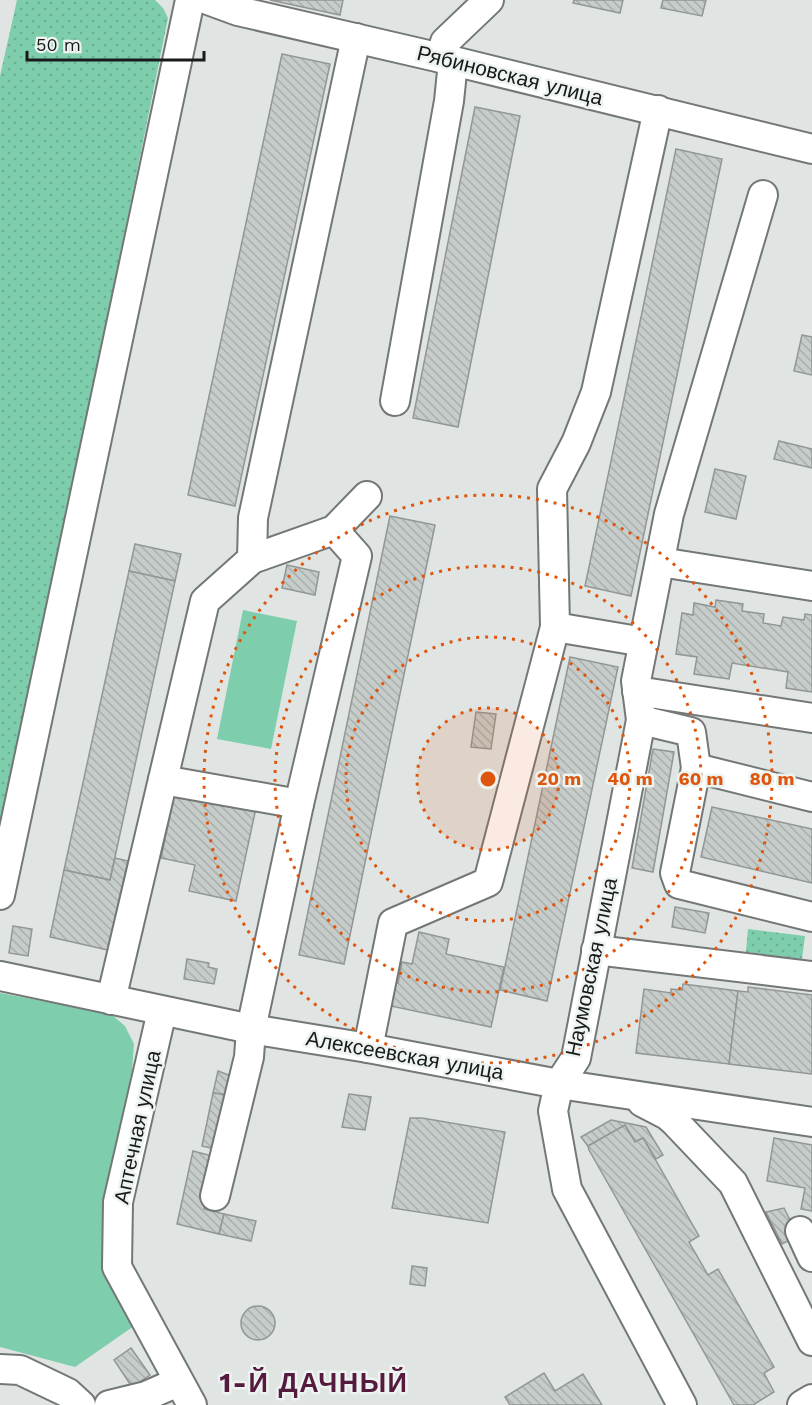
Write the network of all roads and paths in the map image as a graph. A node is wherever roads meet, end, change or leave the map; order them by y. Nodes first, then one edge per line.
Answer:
1 (190, 0) edge
2 (208, 0) edge
3 (489, 0) edge
4 (356, 38) junction
5 (447, 60) junction
6 (658, 110) junction
7 (812, 149) edge
8 (764, 195) dead end
9 (395, 401) dead end
10 (367, 496) dead end
11 (334, 530) junction
12 (252, 559) junction
13 (660, 562) junction
14 (812, 586) edge
15 (555, 627) junction
16 (644, 642) junction
17 (638, 691) junction
18 (812, 718) edge
19 (641, 720) junction
20 (696, 768) junction
21 (163, 780) junction
22 (812, 797) edge
23 (299, 804) junction
24 (0, 896) edge
25 (812, 917) edge
26 (596, 950) junction
27 (0, 976) edge
28 (812, 976) edge
29 (111, 1000) junction
30 (162, 1011) junction
31 (251, 1029) junction
32 (368, 1048) junction
33 (558, 1084) junction
34 (627, 1094) junction
35 (812, 1122) edge
36 (215, 1196) dead end
37 (800, 1231) dead end
38 (812, 1257) edge
39 (812, 1341) edge
40 (0, 1369) edge
41 (185, 1394) edge
42 (812, 1399) edge
43 (81, 1405) edge
44 (109, 1405) edge
45 (682, 1405) edge
46 (802, 1405) edge

1 - 24 street
2 - 4 street, Рябиновская улица
3 - 5 street
4 - 5 street, Рябиновская улица
4 - 12 street
5 - 6 street, Рябиновская улица
5 - 9 street
6 - 7 street, Рябиновская улица
6 - 15 street
8 - 13 street, Наумовская улица
10 - 11 street
11 - 12 street
11 - 23 street
12 - 21 street
13 - 14 street
13 - 16 street, Наумовская улица
15 - 16 street
15 - 32 street
16 - 17 street, Наумовская улица
17 - 18 street
17 - 19 street, Наумовская улица
19 - 20 street
19 - 26 street, Наумовская улица
20 - 22 street
20 - 25 street
21 - 23 street
21 - 29 street
23 - 31 street
26 - 28 street
26 - 33 street, Наумовская улица
27 - 29 street, Алексеевская улица
29 - 30 street, Алексеевская улица
30 - 31 street, Алексеевская улица
30 - 41 street, Аптечная улица
31 - 32 street, Алексеевская улица
31 - 36 street
32 - 33 street, Алексеевская улица
33 - 34 street, Алексеевская улица
33 - 45 street, Наумовская улица
34 - 35 street, Алексеевская улица
34 - 39 street
37 - 38 street
40 - 43 street
41 - 44 street
42 - 46 street

